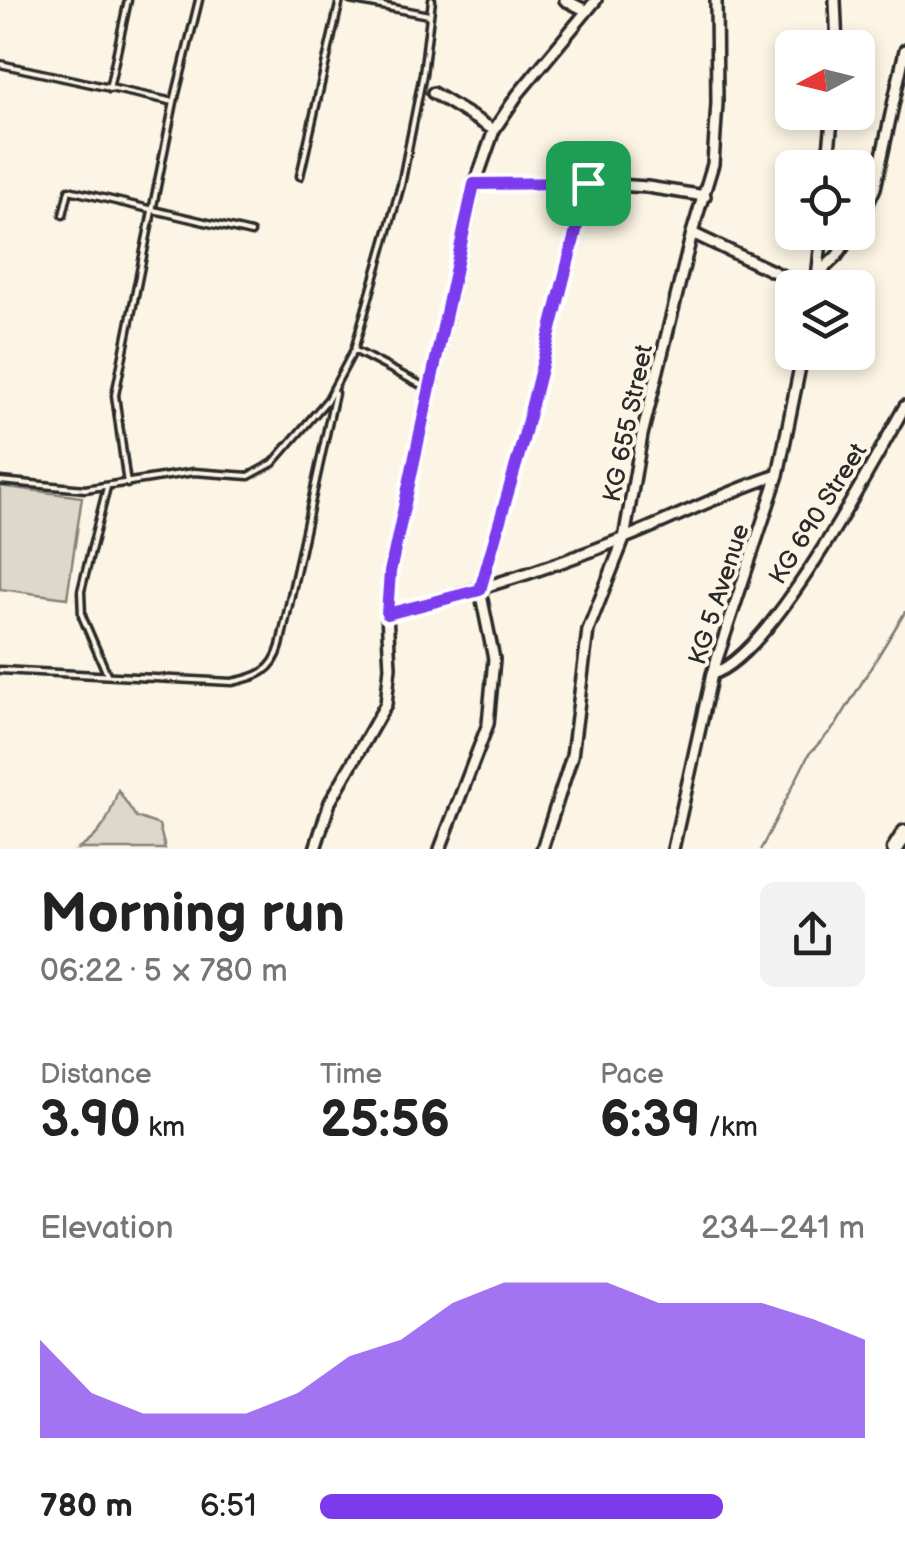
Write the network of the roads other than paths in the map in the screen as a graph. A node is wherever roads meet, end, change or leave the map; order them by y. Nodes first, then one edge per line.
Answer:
1 (128, 0) edge
2 (199, 0) edge
3 (340, 0) edge
4 (350, 0) edge
5 (432, 0) edge
6 (565, 0) edge
7 (596, 0) edge
8 (716, 0) edge
9 (835, 0) edge
10 (587, 12) junction
11 (429, 15) junction
12 (836, 30) edge
13 (905, 50) edge
14 (0, 64) edge
15 (110, 89) junction
16 (433, 94) dead end
17 (174, 102) junction
18 (494, 130) junction
19 (300, 176) dead end
20 (588, 183) junction
21 (474, 184) junction
22 (875, 188) edge
23 (705, 196) junction
24 (152, 209) junction
25 (63, 215) dead end
26 (250, 233) dead end
27 (692, 234) junction
28 (841, 250) edge
29 (822, 270) edge
30 (775, 273) edge
31 (354, 350) junction
32 (799, 370) edge
33 (336, 388) junction
34 (428, 388) junction
35 (905, 406) edge
36 (778, 475) junction
37 (0, 481) edge
38 (127, 484) junction
39 (107, 486) junction
40 (624, 538) junction
41 (480, 590) junction
42 (387, 614) junction
43 (0, 670) edge
44 (107, 674) junction
45 (712, 674) junction
46 (905, 834) edge
47 (315, 849) edge
48 (440, 849) edge
49 (542, 849) edge
50 (674, 849) edge
51 (895, 849) edge

1 - 15 lane
2 - 17 lane
3 - 19 lane
4 - 11 lane
5 - 11 lane
6 - 10 street
7 - 10 street
8 - 23 street, KG 655 Street
9 - 12 street
10 - 18 street
11 - 31 lane
13 - 22 street
14 - 15 lane
15 - 17 lane
16 - 18 street
17 - 24 lane
18 - 21 street
20 - 21 street
20 - 23 street
20 - 41 street
21 - 34 street
23 - 27 street, KG 655 Street
24 - 25 lane
24 - 26 lane
24 - 38 lane
27 - 30 street
27 - 40 street, KG 655 Street
28 - 29 street
31 - 33 lane
31 - 34 lane
32 - 36 street, KG 5 Avenue
33 - 38 lane
33 - 44 lane
34 - 42 street
35 - 45 street, KG 690 Street
36 - 40 street
36 - 45 street, KG 5 Avenue
37 - 39 lane
38 - 39 lane
39 - 44 lane
40 - 41 street
40 - 49 street, KG 655 Street
41 - 42 street
41 - 48 street
42 - 47 street
43 - 44 lane
45 - 50 street, KG 5 Avenue
46 - 51 main road

